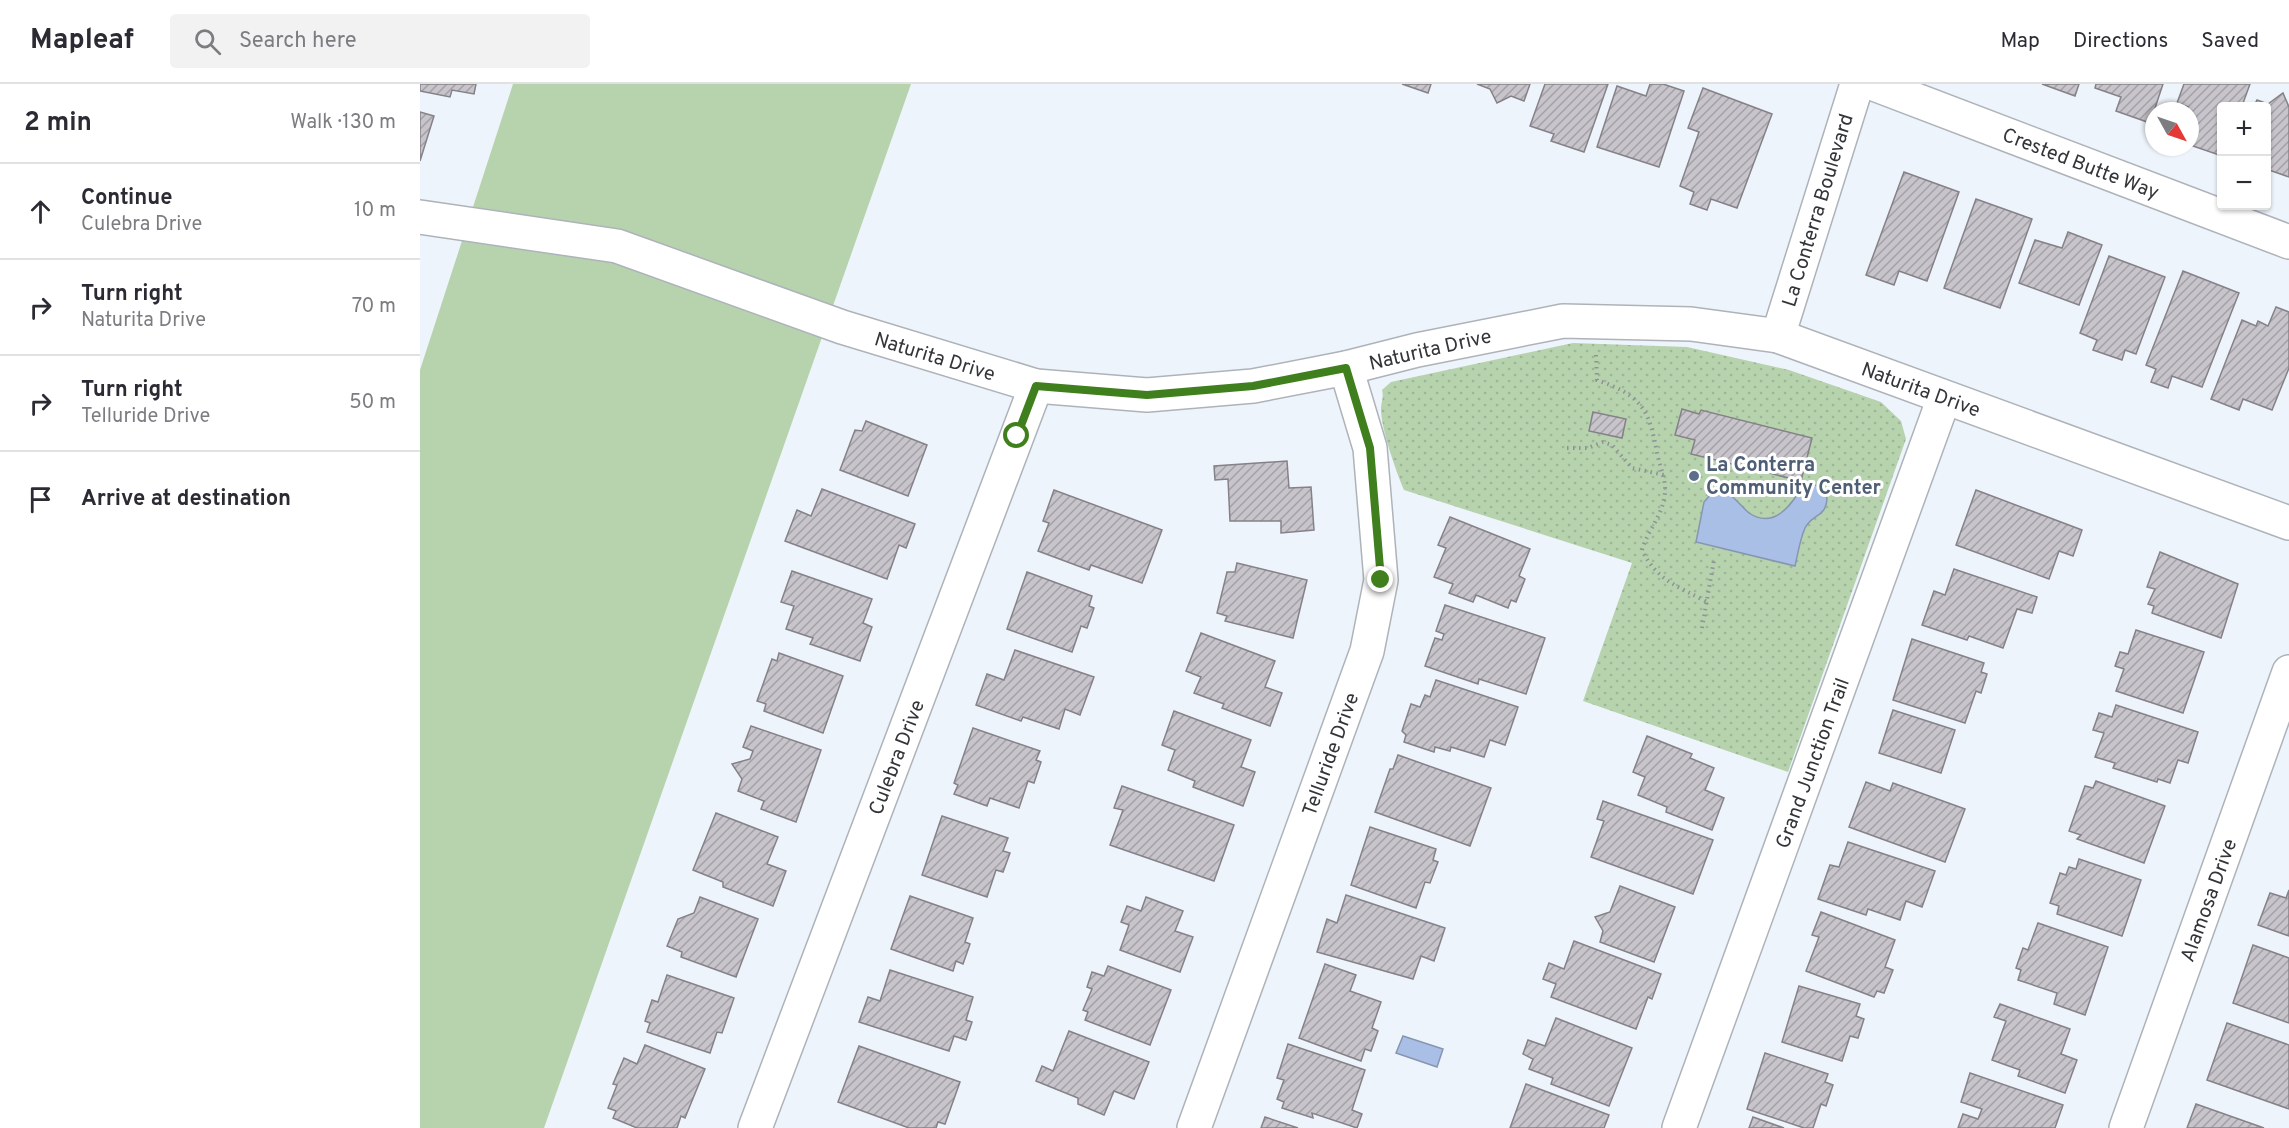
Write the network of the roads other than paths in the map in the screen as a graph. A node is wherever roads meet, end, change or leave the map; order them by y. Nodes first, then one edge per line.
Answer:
1 (1857, 84) edge
2 (1874, 84) edge
3 (420, 217) edge
4 (2289, 242) edge
5 (1778, 336) junction
6 (1346, 368) junction
7 (1036, 386) junction
8 (1944, 398) junction
9 (2289, 523) edge
10 (2289, 672) edge
11 (756, 1128) edge
12 (1194, 1128) edge
13 (1679, 1128) edge
14 (2126, 1128) edge

1 - 5 street, La Conterra Boulevard
2 - 4 street, Crested Butte Way
3 - 7 street, Naturita Drive
5 - 6 street, Naturita Drive
5 - 8 street, Naturita Drive
6 - 7 street, Naturita Drive
6 - 12 street, Telluride Drive
7 - 11 street, Culebra Drive
8 - 9 street, Naturita Drive
8 - 13 street, Grand Junction Trail
10 - 14 street, Alamosa Drive

